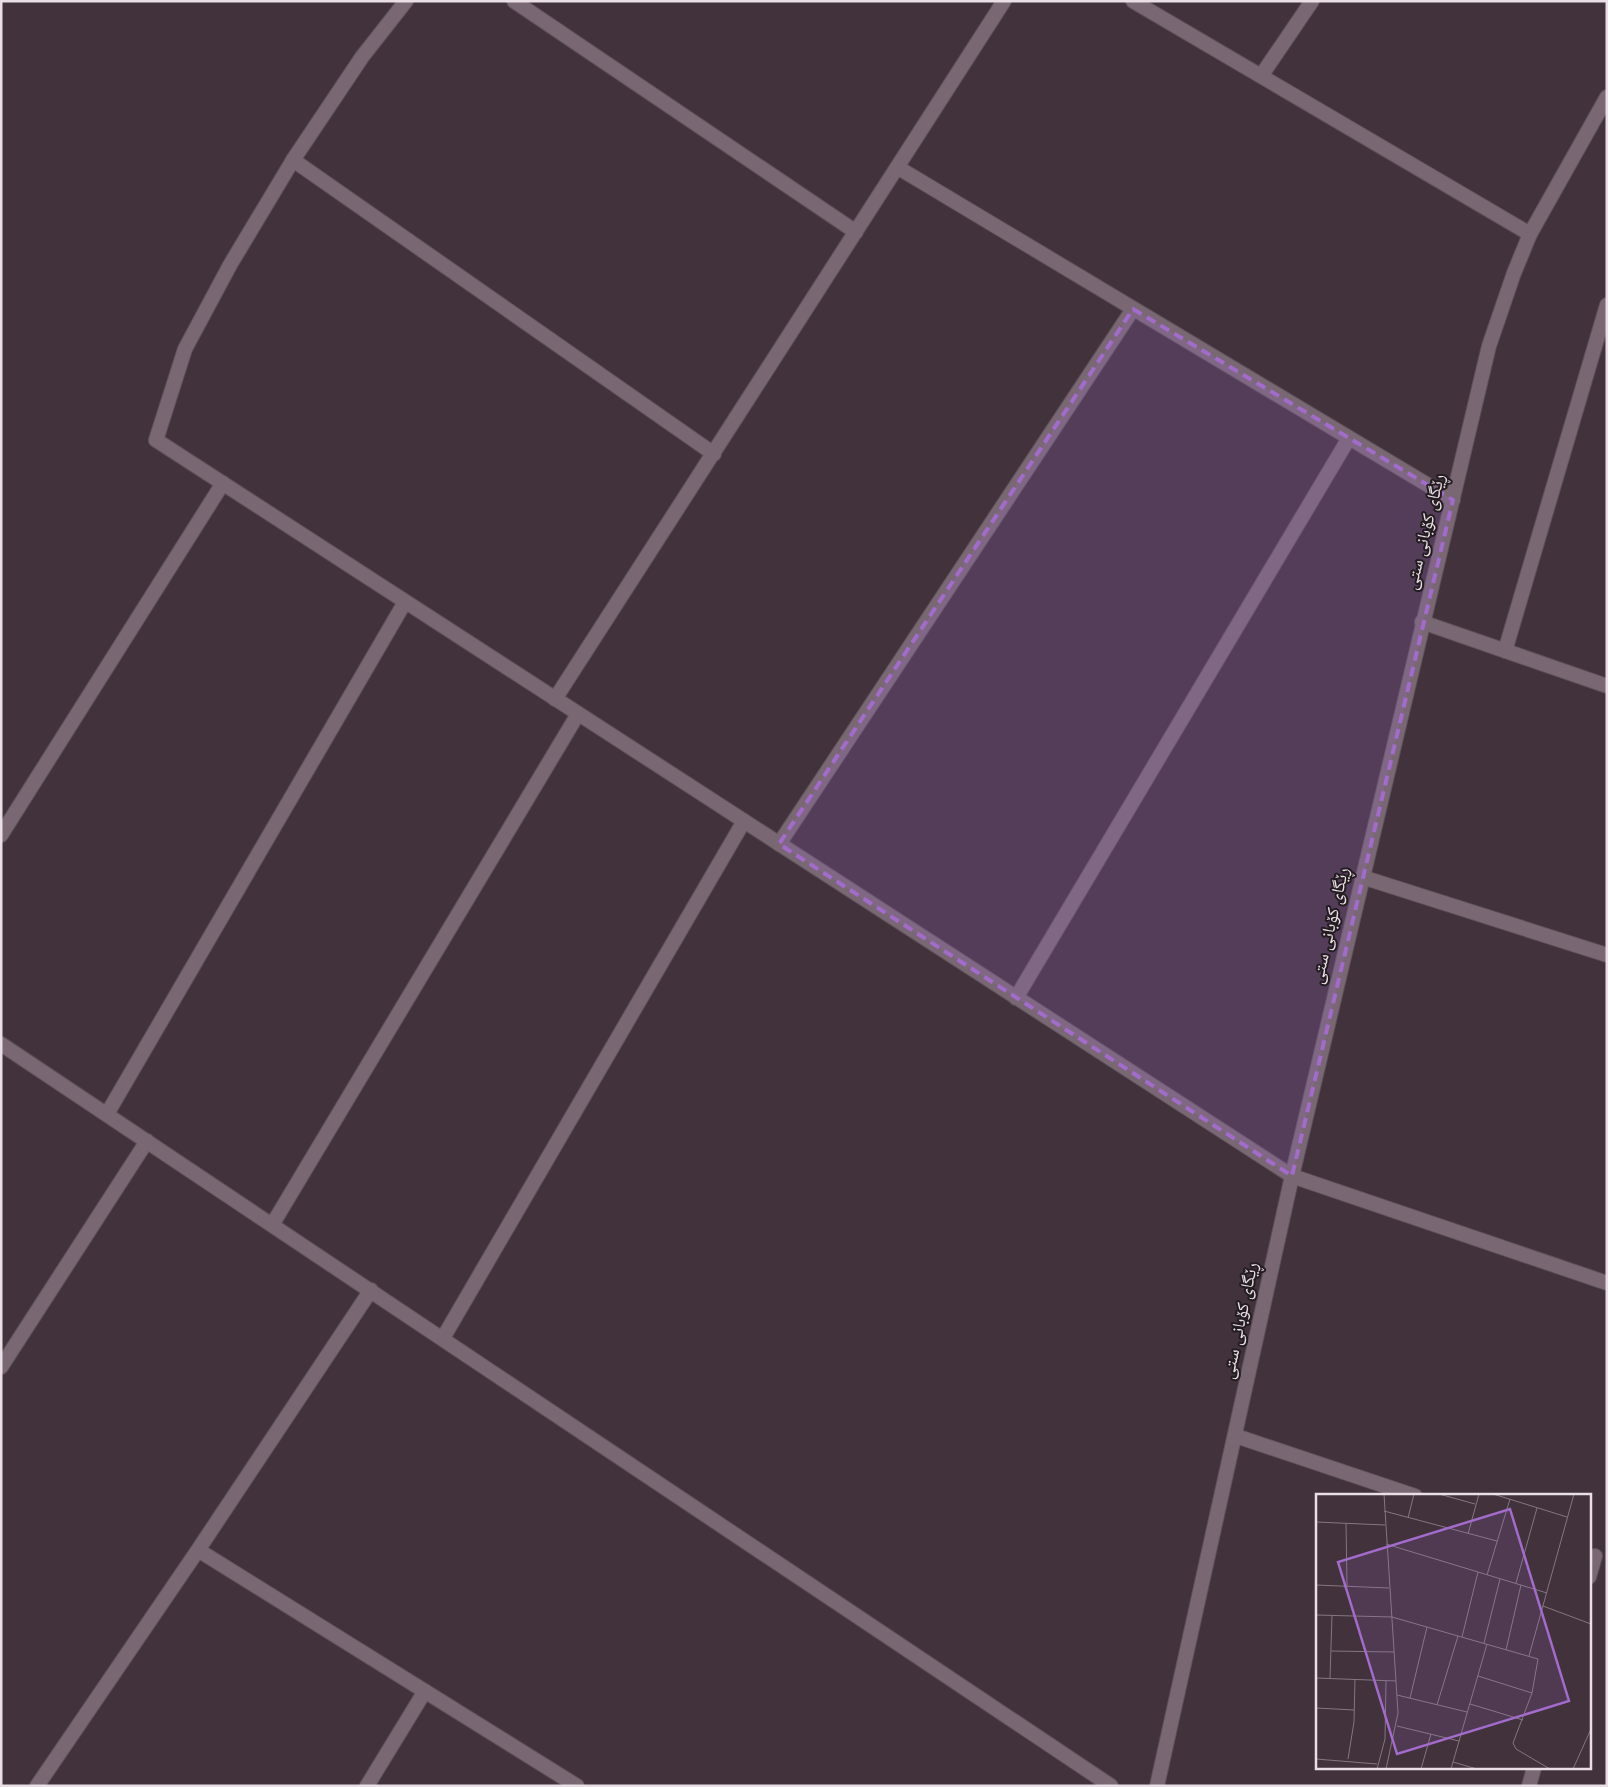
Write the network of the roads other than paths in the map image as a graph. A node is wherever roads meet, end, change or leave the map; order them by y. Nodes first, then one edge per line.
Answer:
1 (406, 1) edge
2 (514, 1) edge
3 (1004, 1) edge
4 (1133, 1) edge
5 (1312, 1) edge
6 (1262, 76) junction
7 (1607, 97) edge
8 (293, 160) junction
9 (897, 167) junction
10 (856, 232) junction
11 (1530, 234) junction
12 (1607, 305) edge
13 (1133, 309) junction
14 (1349, 438) junction
15 (714, 454) junction
16 (223, 484) junction
17 (1453, 500) junction
18 (405, 602) junction
19 (1422, 622) junction
20 (1505, 650) junction
21 (1607, 686) edge
22 (555, 699) junction
23 (578, 714) junction
24 (744, 822) junction
25 (1, 835) edge
26 (779, 844) junction
27 (1362, 877) junction
28 (1607, 955) edge
29 (1016, 998) junction
30 (1, 1044) edge
31 (107, 1114) junction
32 (147, 1141) junction
33 (1292, 1176) junction
34 (272, 1225) junction
35 (1607, 1283) edge
36 (371, 1290) junction
37 (443, 1338) junction
38 (1, 1367) edge
39 (1236, 1436) junction
40 (1409, 1494) edge
41 (198, 1550) junction
42 (1597, 1557) edge
43 (1590, 1574) edge
44 (425, 1691) junction
45 (1533, 1770) edge
46 (37, 1786) edge
47 (367, 1786) edge
48 (577, 1786) edge
49 (1111, 1786) edge
50 (1157, 1786) edge
51 (1529, 1786) edge

1 - 8 street
2 - 10 street
3 - 9 street
4 - 6 street
5 - 6 street
6 - 11 street
7 - 11 street, ڕێگای کۆبانی ستی
8 - 15 street
8 - 16 street
9 - 10 street
9 - 13 street
10 - 15 street
11 - 17 street, ڕێگای کۆبانی ستی
12 - 20 street
13 - 14 street
13 - 26 street
14 - 17 street
14 - 29 street
15 - 22 street
16 - 18 street
16 - 25 street
17 - 19 street, ڕێگای کۆبانی ستی
18 - 22 street
18 - 31 street
19 - 20 street
19 - 27 street, ڕێگای کۆبانی ستی
20 - 21 street
22 - 23 street
23 - 24 street
23 - 34 street
24 - 26 street
24 - 37 street
26 - 29 street
27 - 28 street
27 - 33 street, ڕێگای کۆبانی ستی
29 - 33 street
30 - 31 street
31 - 32 street
32 - 34 street
32 - 38 street
33 - 35 street
33 - 39 street, ڕێگای کۆبانی ستی
34 - 36 street
36 - 37 street
36 - 41 street
37 - 49 street
39 - 40 street
39 - 50 street, ڕێگای کۆبانی ستی
41 - 44 street
41 - 46 street
42 - 43 street
44 - 47 street
44 - 48 street
45 - 51 street

